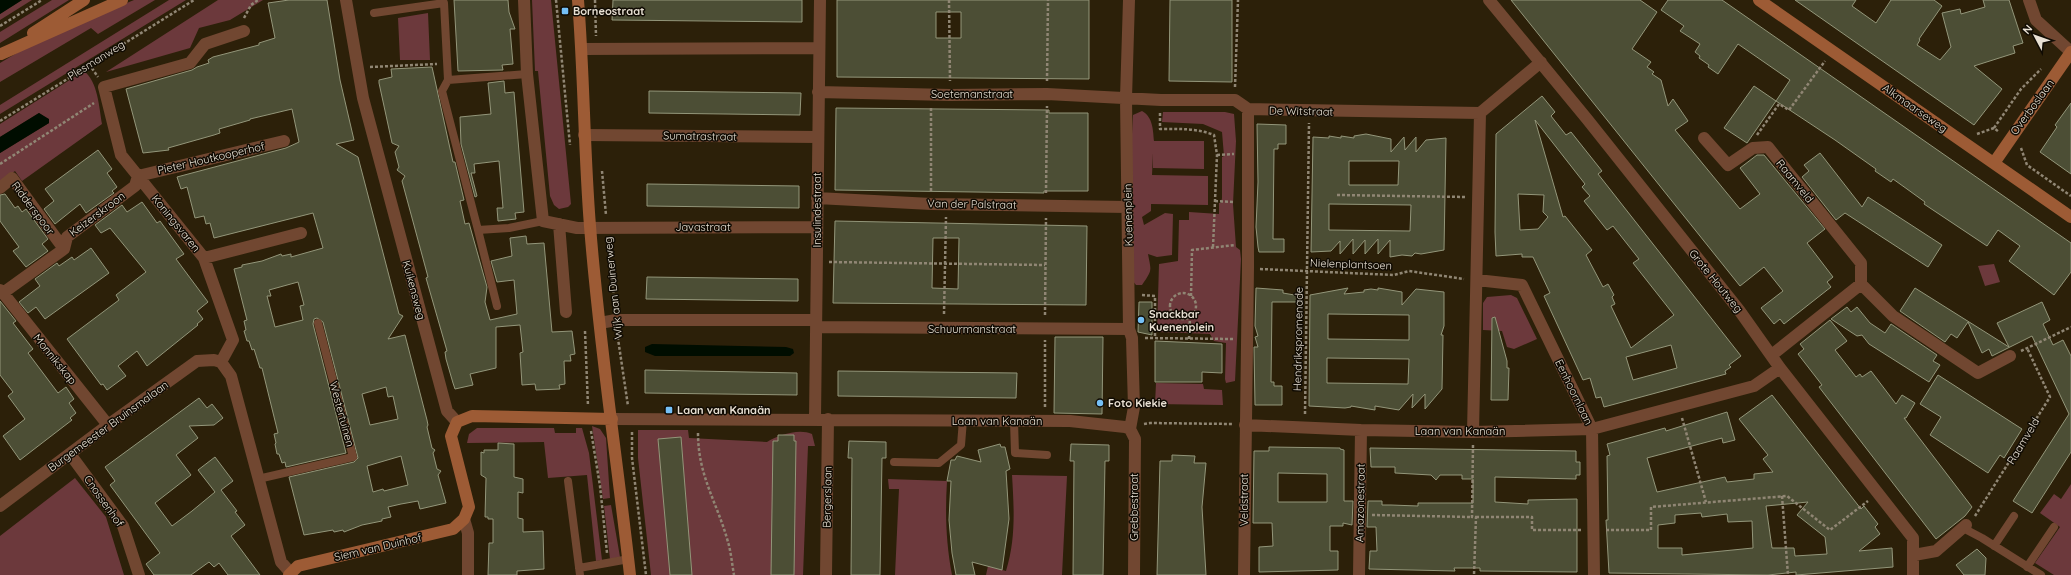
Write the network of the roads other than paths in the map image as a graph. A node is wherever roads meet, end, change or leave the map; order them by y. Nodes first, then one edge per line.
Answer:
1 (84, 0) edge
2 (122, 0) edge
3 (346, 0) edge
4 (524, 0) edge
5 (578, 0) edge
6 (820, 0) edge
7 (1129, 0) edge
8 (1489, 0) edge
9 (1759, 0) edge
10 (2030, 0) edge
11 (374, 13) dead end
12 (244, 31) road end
13 (819, 48) junction
14 (582, 49) junction
15 (2071, 52) edge
16 (0, 54) edge
17 (1541, 62) junction
18 (527, 74) junction
19 (448, 80) junction
20 (818, 92) junction
21 (1126, 98) junction
22 (1248, 109) junction
23 (1480, 113) junction
24 (584, 135) junction
25 (817, 137) junction
26 (1704, 138) dead end
27 (284, 140) dead end
28 (1994, 163) junction
29 (138, 176) junction
30 (0, 188) edge
31 (817, 198) junction
32 (1127, 207) junction
33 (2071, 217) edge
34 (543, 221) junction
35 (558, 224) junction
36 (816, 227) junction
37 (590, 228) junction
38 (478, 230) junction
39 (301, 233) dead end
40 (64, 249) junction
41 (204, 258) junction
42 (1477, 280) junction
43 (1861, 284) junction
44 (1, 291) edge
45 (497, 306) dead end
46 (566, 312) dead end
47 (318, 323) dead end
48 (600, 323) junction
49 (816, 323) junction
50 (1130, 333) junction
51 (1772, 354) junction
52 (2010, 356) road end
53 (221, 362) junction
54 (1780, 368) junction
55 (612, 418) junction
56 (815, 419) junction
57 (828, 420) junction
58 (963, 420) junction
59 (1014, 421) junction
60 (457, 422) junction
61 (108, 425) junction
62 (1245, 425) junction
63 (1592, 429) junction
64 (1361, 430) junction
65 (1473, 432) junction
66 (1132, 434) junction
67 (70, 454) junction
68 (1047, 455) dead end
69 (894, 462) dead end
70 (258, 479) junction
71 (568, 481) dead end
72 (0, 506) edge
73 (2014, 516) dead end
74 (464, 519) junction
75 (1965, 527) joint
76 (2054, 527) dead end
77 (1994, 546) junction
78 (1914, 555) junction
79 (629, 559) junction
80 (2028, 567) junction
81 (580, 572) edge
82 (289, 574) edge
83 (139, 575) edge
84 (468, 575) edge
85 (630, 575) edge
86 (826, 575) edge
87 (1134, 575) edge
88 (1244, 575) edge
89 (1359, 575) edge
90 (1594, 575) edge
91 (1913, 575) edge
92 (2041, 575) edge

1 - 16 street
2 - 16 street
3 - 60 street, Kuikensweg
4 - 18 street
5 - 14 street, Wijk aan Duinerweg
6 - 13 street, Insulindestraat
7 - 21 street, Kuenenplein
8 - 17 street, Grote Houtweg
9 - 28 street, Alkmaarseweg
10 - 15 street
11 - 19 lane
12 - 29 street, Koningsvaren
13 - 14 street
13 - 20 street, Insulindestraat
14 - 24 street, Wijk aan Duinerweg
15 - 28 street, Overboslaan
17 - 23 street
17 - 51 street, Grote Houtweg
18 - 19 lane
18 - 34 street
19 - 38 lane
20 - 21 street, Soetemanstraat
20 - 25 street, Insulindestraat
21 - 22 street
21 - 32 street, Kuenenplein
22 - 23 street, De Witstraat
22 - 62 street
23 - 42 street
24 - 25 street, Sumatrastraat
24 - 37 street, Wijk aan Duinerweg
25 - 31 street, Insulindestraat
26 - 43 street, Raamveld
27 - 29 street, Pieter Houtkooperhof
28 - 33 street, Alkmaarseweg
29 - 40 street, Keizerskroon
29 - 41 street, Koningsvaren
30 - 40 street, Ridderspoor
31 - 32 street, Van der Palstraat
31 - 36 street, Insulindestraat
32 - 50 street, Kuenenplein
34 - 35 street, Wijk aan Duinerweg
34 - 38 lane, Wijk aan Duinerweg
35 - 37 street, Wijk aan Duinerweg
35 - 46 street
36 - 37 street, Javastraat
36 - 49 street, Insulindestraat
37 - 48 street, Wijk aan Duinerweg
38 - 45 lane
39 - 41 street
40 - 44 street, Keizerskroon
41 - 53 street, Koningsvaren
42 - 63 street, Eenhoornlaan
42 - 65 street
43 - 51 street
43 - 52 street
44 - 61 street, Monnikskap
47 - 70 lane, Westertuinen
48 - 49 street, Schuurmanstraat
48 - 55 street, Wijk aan Duinerweg
49 - 50 street, Schuurmanstraat
49 - 56 street, Insulindestraat
50 - 66 street, Kuenenplein
51 - 54 street, Grote Houtweg
53 - 61 street, Burgemeester Bruinsmalaan
53 - 70 street
54 - 63 street, Laan van Kanaän
54 - 78 street, Grote Houtweg
55 - 56 street, Laan van Kanaän
55 - 60 street, Laan van Kanaän
55 - 79 street, Wijk aan Duinerweg
56 - 57 street, Laan van Kanaän
57 - 58 street, Laan van Kanaän
57 - 86 street, Bergerslaan
58 - 59 street, Laan van Kanaän
58 - 69 lane
59 - 66 street, Laan van Kanaän
59 - 68 lane
60 - 74 street
61 - 67 street, Burgemeester Bruinsmalaan
62 - 64 street, Laan van Kanaän
62 - 88 street, Veldstraat
63 - 65 street, Laan van Kanaän
63 - 90 street, Eenhoornlaan
64 - 65 street, Laan van Kanaän
64 - 89 street, Amazonestraat
66 - 87 street, Grebbestraat
67 - 72 street, Burgemeester Bruinsmalaan
67 - 83 street, Cnossenhof
70 - 82 street
71 - 81 lane
73 - 77 lane
74 - 82 street, Siem van Duinhof
74 - 84 street
75 - 77 lane
75 - 78 street
76 - 80 lane
77 - 80 lane
78 - 91 street, Grote Houtweg
79 - 81 lane
79 - 85 street, Wijk aan Duinerweg
80 - 92 lane

